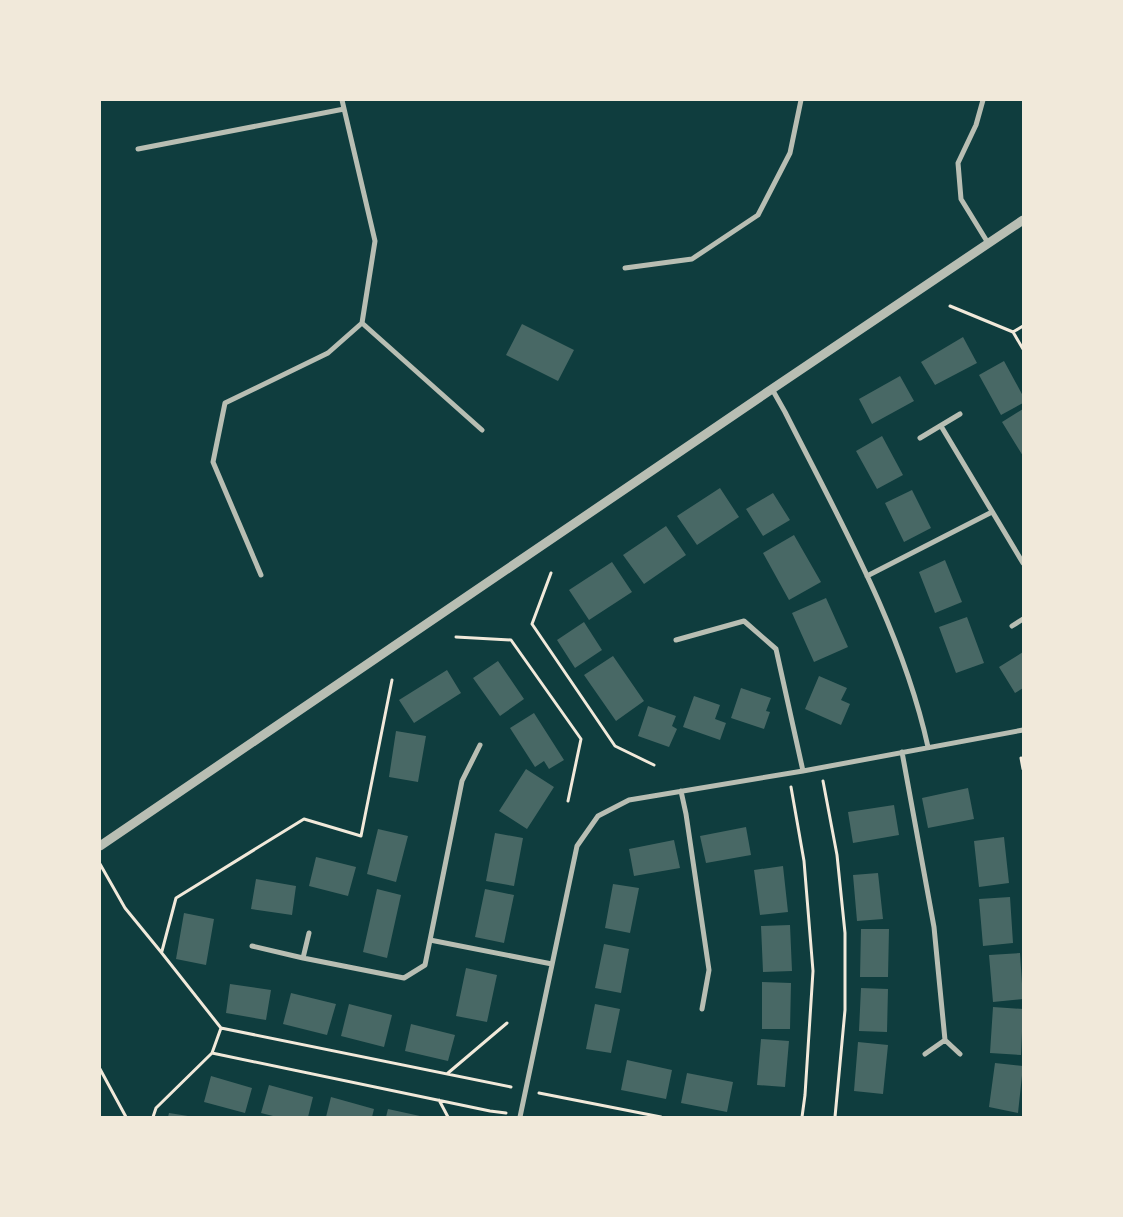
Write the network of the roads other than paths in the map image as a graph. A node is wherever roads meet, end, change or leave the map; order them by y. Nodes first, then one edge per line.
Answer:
1 (342, 100) edge
2 (801, 100) edge
3 (983, 100) edge
4 (344, 109) junction
5 (138, 149) dead end
6 (1023, 220) edge
7 (988, 243) junction
8 (625, 268) dead end
9 (362, 323) junction
10 (772, 389) junction
11 (960, 414) dead end
12 (941, 426) junction
13 (482, 430) dead end
14 (920, 438) dead end
15 (992, 512) junction
16 (1023, 563) edge
17 (261, 575) dead end
18 (867, 576) junction
19 (1023, 619) edge
20 (1012, 626) dead end
21 (676, 640) dead end
22 (1023, 730) edge
23 (480, 746) dead end
24 (928, 747) junction
25 (902, 752) junction
26 (803, 771) junction
27 (681, 791) junction
28 (100, 846) edge
29 (309, 933) dead end
30 (430, 940) junction
31 (252, 946) dead end
32 (303, 958) junction
33 (552, 964) junction
34 (702, 1008) dead end
35 (945, 1040) junction
36 (924, 1054) dead end
37 (960, 1054) dead end
38 (520, 1116) edge

1 - 4 street
2 - 8 street
3 - 7 street
4 - 5 street
4 - 9 street
6 - 7 street
7 - 10 street
9 - 13 street
9 - 17 street
10 - 18 street
10 - 28 street
11 - 12 street
12 - 14 street
12 - 15 street
15 - 16 street
15 - 18 street
18 - 24 street
19 - 20 street
21 - 26 street
22 - 24 street
23 - 30 street
24 - 25 street
25 - 26 street
25 - 35 street
26 - 27 street
27 - 33 street
27 - 34 street
29 - 32 street
30 - 32 street
30 - 33 street
31 - 32 street
33 - 38 street
35 - 36 street
35 - 37 street

